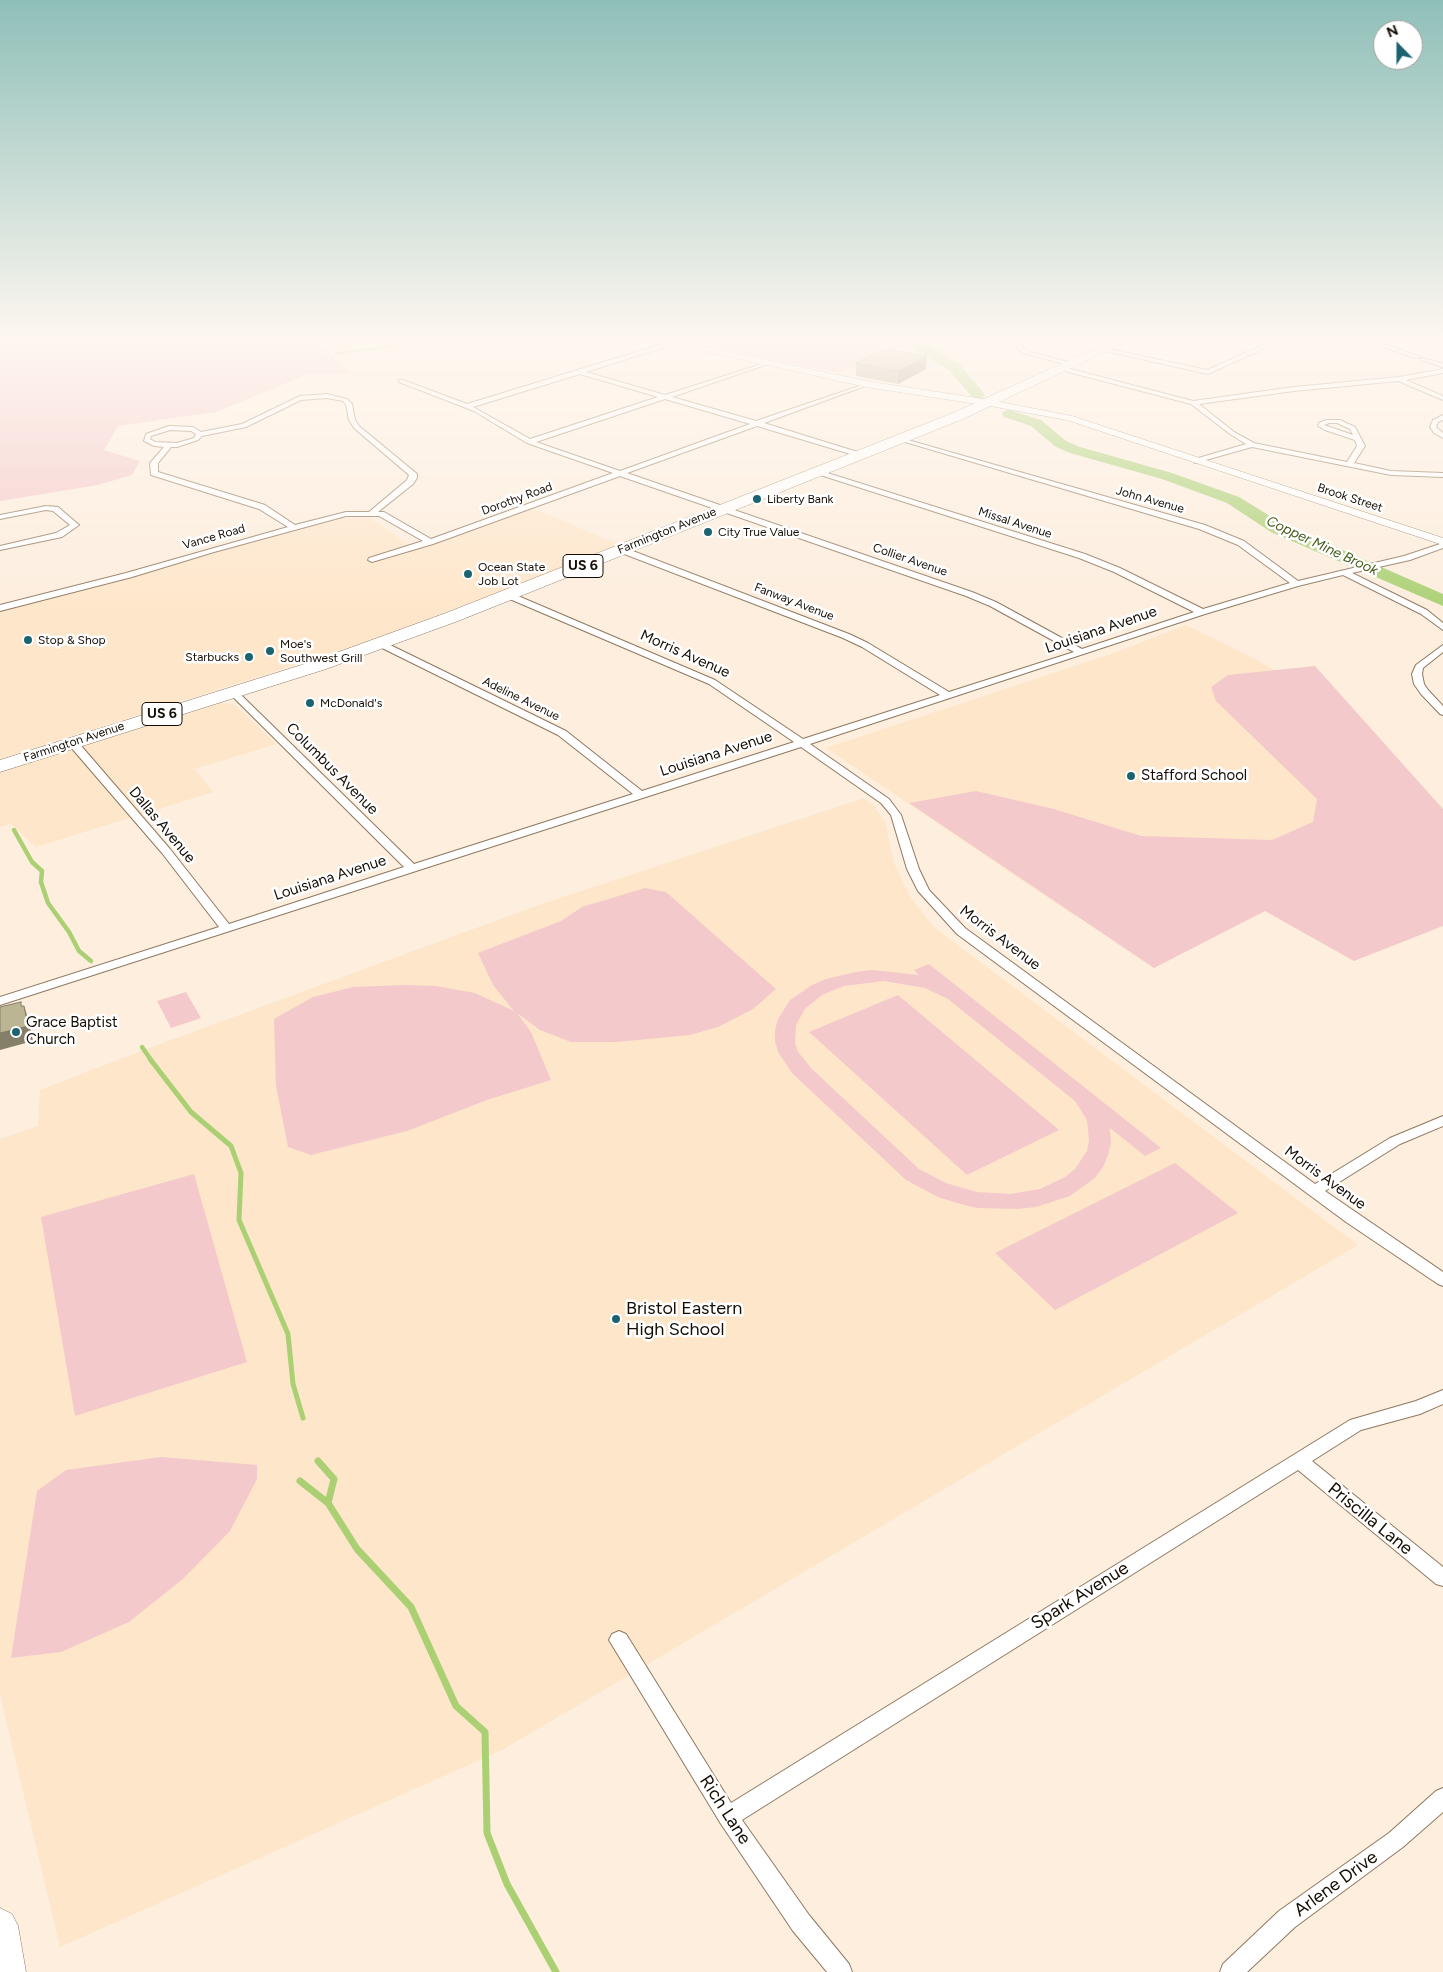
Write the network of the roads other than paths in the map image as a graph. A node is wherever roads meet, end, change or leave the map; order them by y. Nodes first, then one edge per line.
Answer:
1 (159, 431) edge
2 (195, 431) edge
3 (216, 431) edge
4 (359, 431) edge
5 (510, 431) edge
6 (561, 431) edge
7 (736, 431) edge
8 (784, 431) edge
9 (919, 431) edge
10 (1108, 431) edge
11 (1229, 431) edge
12 (200, 434) junction
13 (899, 439) junction
14 (1358, 439) dead end
15 (529, 442) junction
16 (168, 445) junction
17 (1252, 445) junction
18 (860, 454) junction
19 (1198, 461) junction
20 (1349, 465) junction
21 (815, 472) junction
22 (622, 473) junction
23 (1443, 475) edge
24 (724, 509) junction
25 (372, 513) junction
26 (0, 517) edge
27 (293, 527) junction
28 (430, 542) junction
29 (1443, 544) edge
30 (0, 548) edge
31 (622, 550) junction
32 (372, 560) dead end
33 (1345, 573) junction
34 (1296, 584) junction
35 (508, 595) junction
36 (0, 608) edge
37 (1202, 612) junction
38 (1443, 627) edge
39 (379, 644) junction
40 (1443, 648) edge
41 (1081, 652) junction
42 (233, 692) junction
43 (948, 696) junction
44 (1443, 712) edge
45 (802, 742) junction
46 (73, 743) junction
47 (0, 766) edge
48 (640, 794) junction
49 (411, 868) junction
50 (226, 928) junction
51 (0, 1001) edge
52 (1443, 1121) edge
53 (1314, 1191) junction
54 (1443, 1280) edge
55 (1443, 1397) edge
56 (1298, 1460) junction
57 (1443, 1578) edge
58 (619, 1640) dead end
59 (1443, 1798) edge
60 (728, 1817) junction
61 (0, 1926) edge
62 (8, 1972) edge
63 (841, 1972) edge
64 (1231, 1972) edge

1 - 16 street
2 - 12 street
3 - 12 street
4 - 25 street
5 - 15 street, Collier Avenue
6 - 15 street
7 - 22 street, Dorothy Road
8 - 18 street
9 - 13 highway, Farmington Avenue / US 6
10 - 19 street, Brook Street
11 - 17 street
12 - 16 street
13 - 18 highway, Farmington Avenue / US 6
13 - 34 street, John Avenue
14 - 20 street
15 - 22 street, Collier Avenue
16 - 27 street
17 - 19 street
17 - 20 street
18 - 21 highway, Farmington Avenue / US 6
19 - 29 street, Brook Street
20 - 23 street
21 - 24 highway, Farmington Avenue / US 6
21 - 37 street, Missal Avenue
22 - 24 street, Collier Avenue
22 - 28 street, Dorothy Road
24 - 31 highway, Farmington Avenue / US 6
24 - 41 street, Collier Avenue
25 - 27 street, Vance Road
25 - 28 street, Vance Road
26 - 30 street
27 - 36 street, Vance Road
28 - 32 street, Dorothy Road
29 - 33 street, Louisiana Avenue
31 - 35 highway, Farmington Avenue / US 6
31 - 43 street, Fanway Avenue
33 - 34 street, Louisiana Avenue
33 - 38 street
34 - 37 street, Louisiana Avenue
35 - 39 highway, Farmington Avenue / US 6
35 - 45 street, Morris Avenue
37 - 41 street, Louisiana Avenue
39 - 42 highway, Farmington Avenue / US 6
39 - 48 street, Adeline Avenue
40 - 44 street
41 - 43 street, Louisiana Avenue
42 - 46 highway, Farmington Avenue / US 6
42 - 49 street, Columbus Avenue
43 - 45 street, Louisiana Avenue
45 - 48 street, Louisiana Avenue
45 - 53 street, Morris Avenue
46 - 47 highway, Farmington Avenue / US 6
46 - 50 street, Dallas Avenue
48 - 49 street, Louisiana Avenue
49 - 50 street, Louisiana Avenue
50 - 51 street, Louisiana Avenue
52 - 53 street
53 - 54 street, Morris Avenue
55 - 56 street, Spark Avenue
56 - 57 street, Priscilla Lane
56 - 60 street, Spark Avenue
58 - 60 street, Rich Lane
59 - 64 street, Arlene Drive
60 - 63 street, Rich Lane
61 - 62 main road

